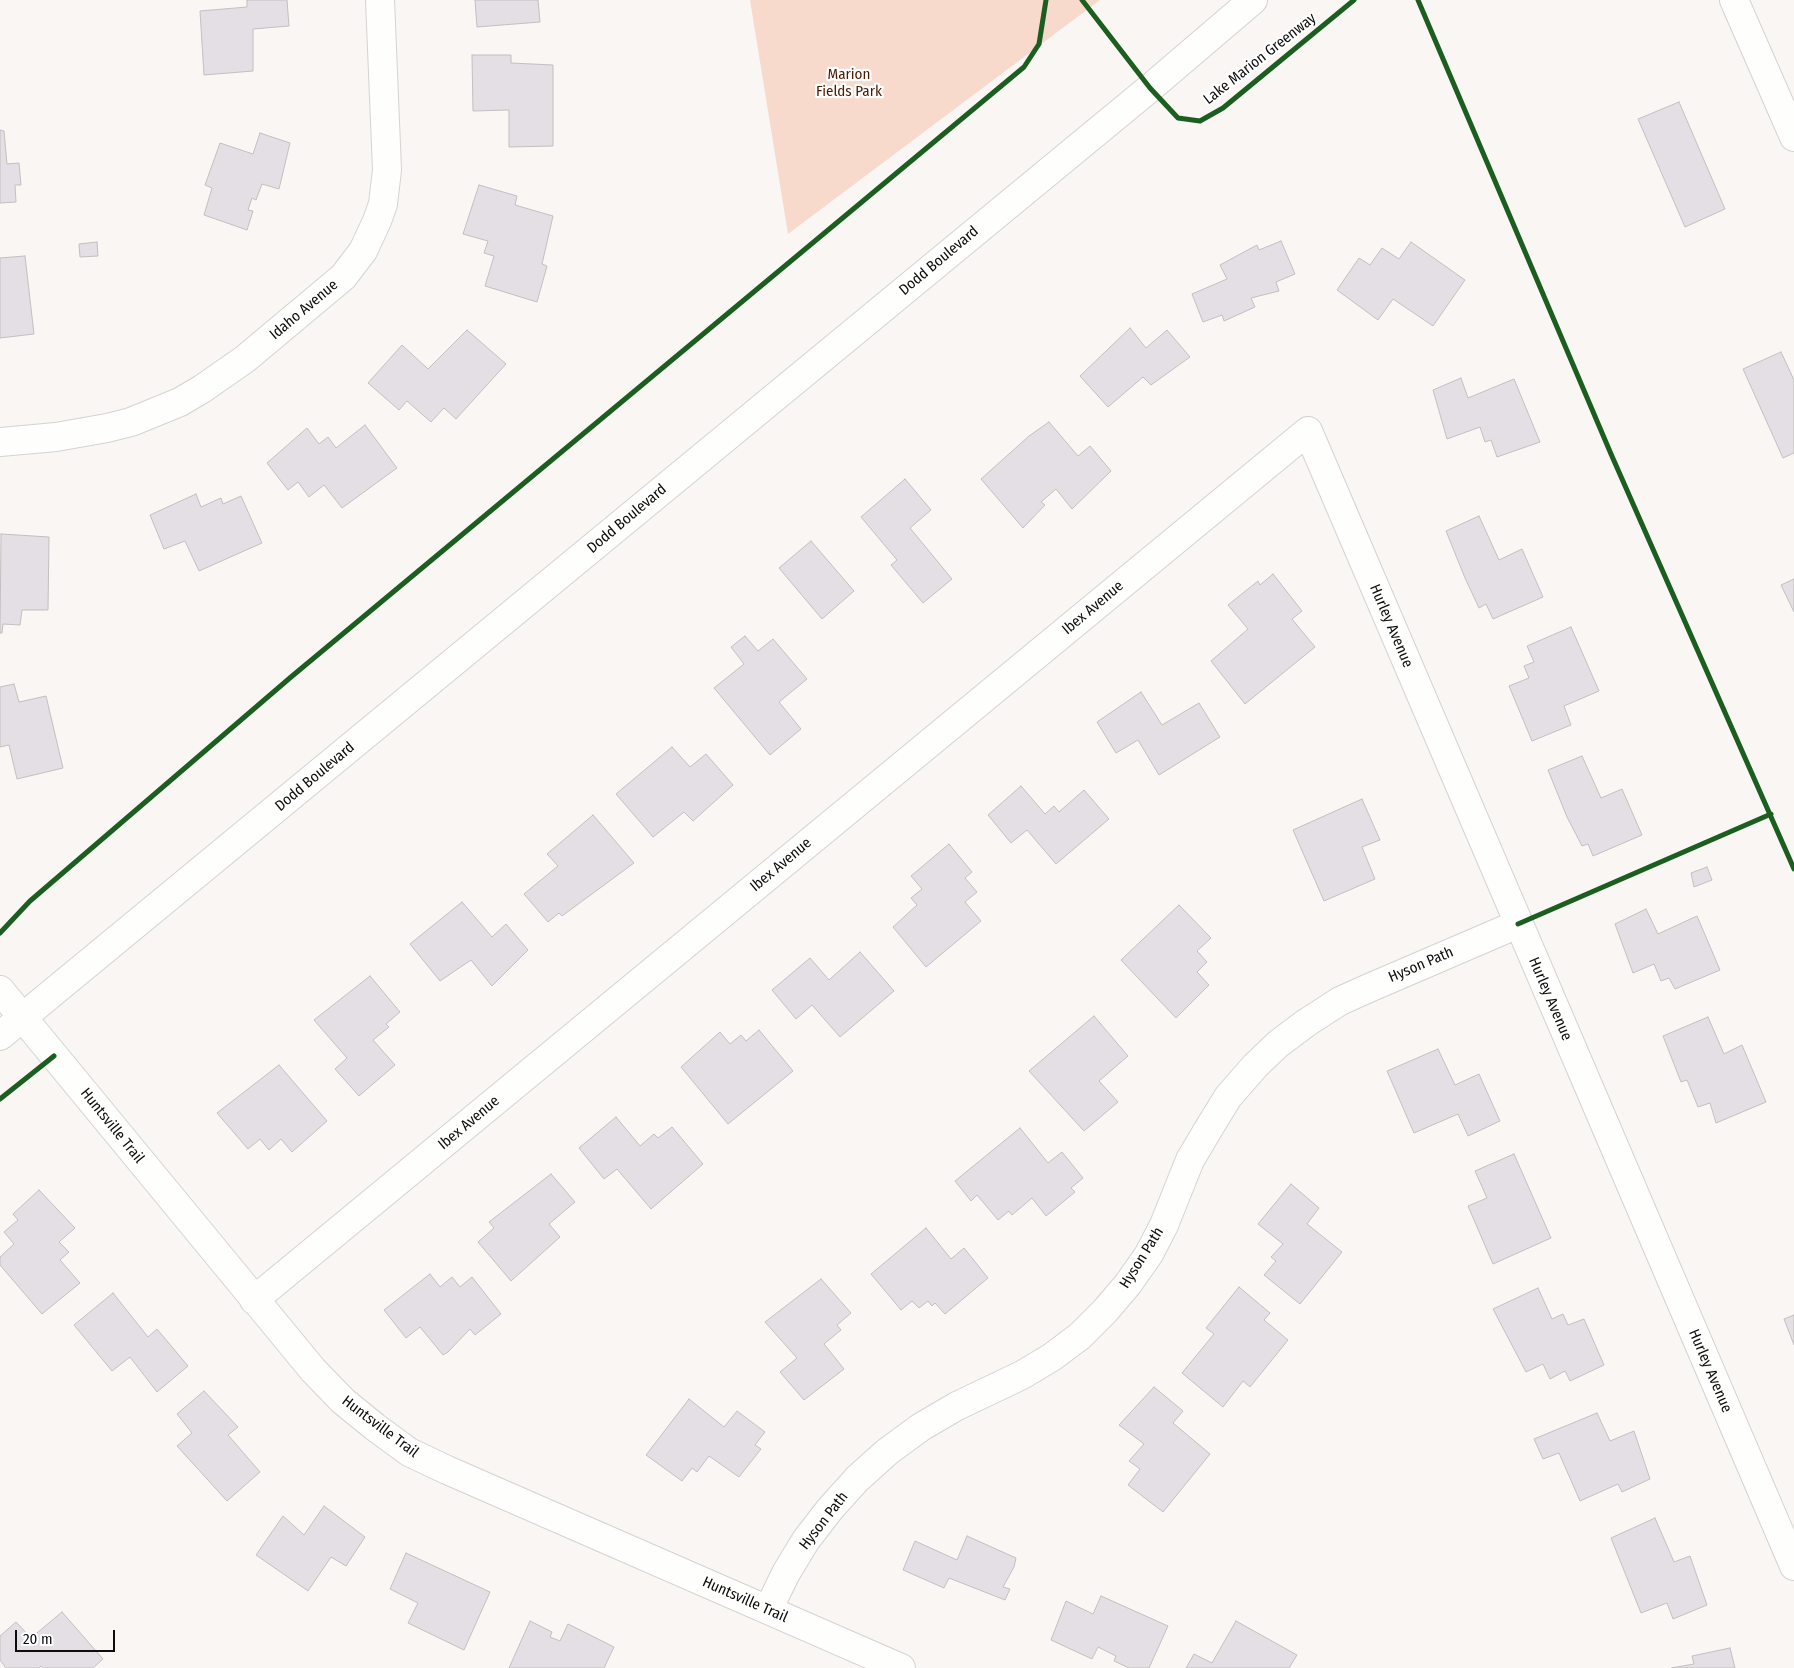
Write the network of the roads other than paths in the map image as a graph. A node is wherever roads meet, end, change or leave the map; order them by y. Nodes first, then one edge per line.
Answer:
1 (380, 0) edge
2 (1253, 0) edge
3 (1734, 0) edge
4 (1794, 136) edge
5 (1308, 431) joint
6 (0, 442) edge
7 (1518, 924) junction
8 (0, 990) edge
9 (23, 1018) junction
10 (0, 1036) edge
11 (254, 1300) junction
12 (1794, 1566) edge
13 (768, 1610) junction
14 (901, 1668) edge

1 - 6 street, Idaho Avenue
2 - 9 street, Dodd Boulevard
3 - 4 street
5 - 7 street, Hurley Avenue
5 - 11 street, Ibex Avenue
7 - 12 street, Hurley Avenue
7 - 13 street, Hyson Path
8 - 9 street, Huntsville Trail
9 - 10 street, Dodd Boulevard
9 - 11 street, Huntsville Trail
11 - 13 street, Huntsville Trail
13 - 14 street, Huntsville Trail

